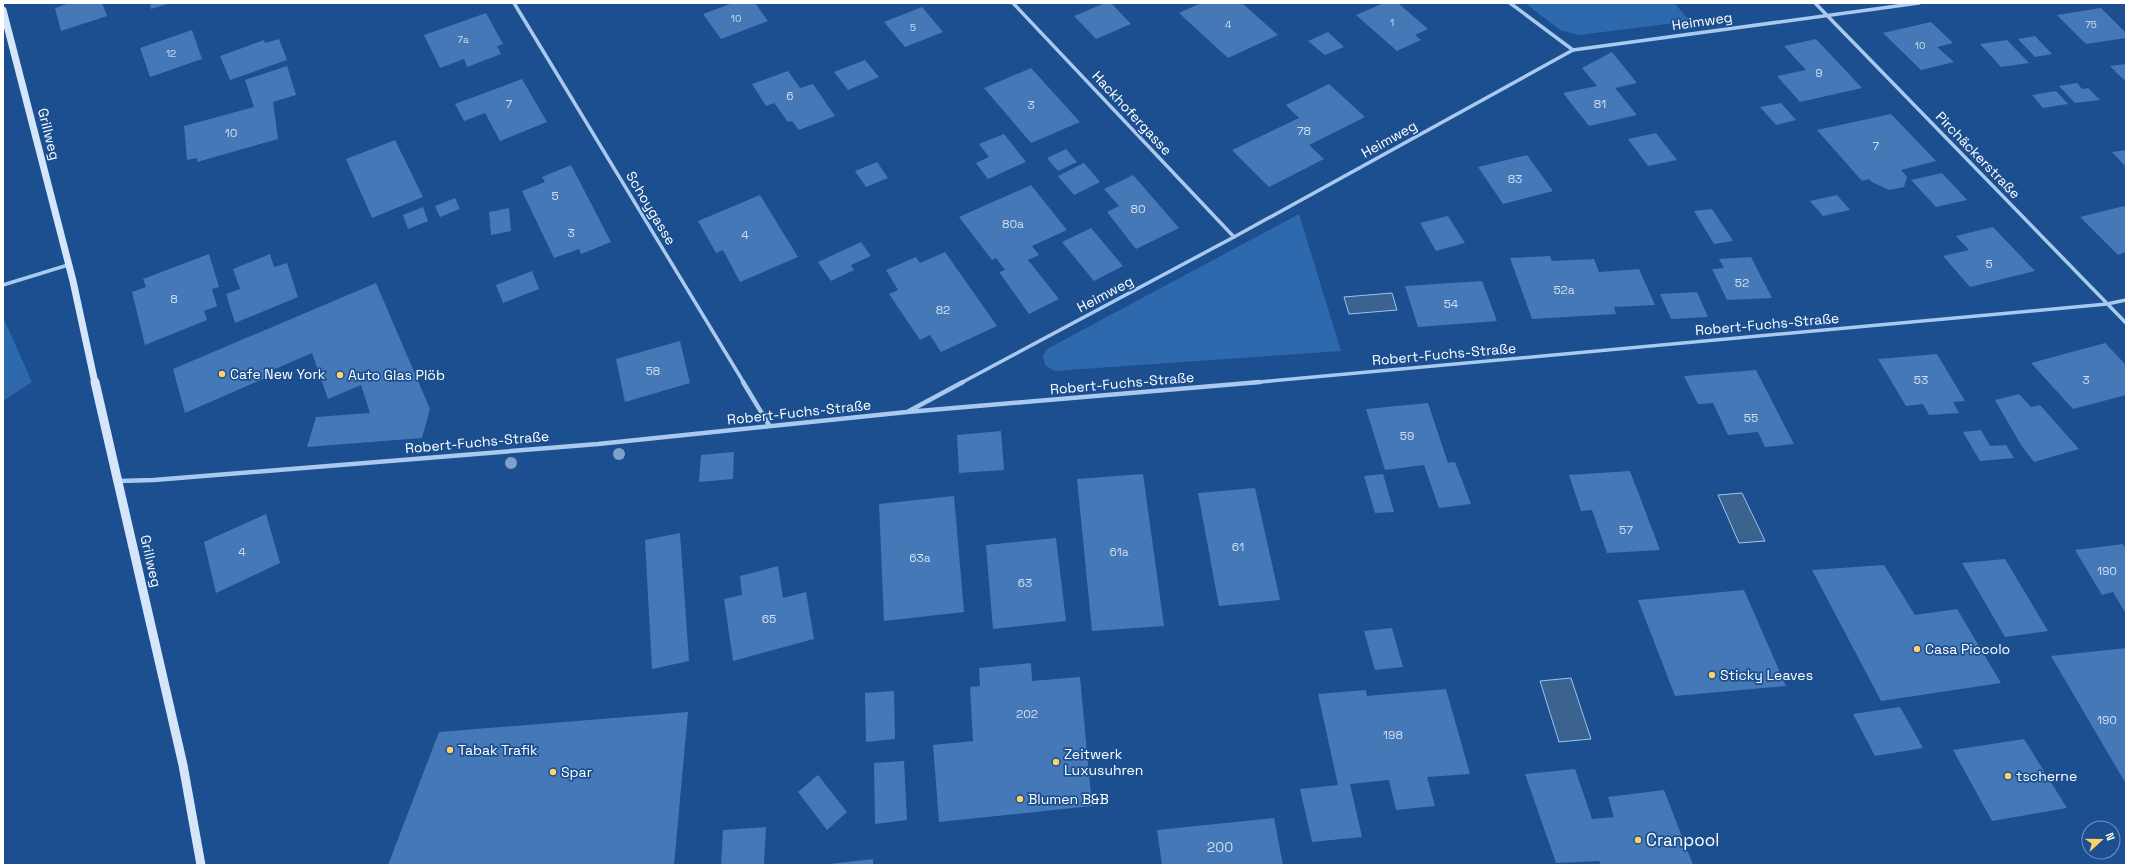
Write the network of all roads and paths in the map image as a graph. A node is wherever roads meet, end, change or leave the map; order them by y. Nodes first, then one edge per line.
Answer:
1 (514, 3) edge
2 (1013, 3) edge
3 (1510, 3) edge
4 (1815, 3) edge
5 (1919, 3) edge
6 (3, 10) edge
7 (1826, 14) junction
8 (1572, 50) junction
9 (1234, 237) junction
10 (68, 265) junction
11 (3, 285) edge
12 (2126, 300) edge
13 (2107, 304) junction
14 (2126, 323) edge
15 (907, 412) junction
16 (769, 425) junction
17 (119, 481) junction
18 (201, 865) edge

1 - 16 street, Schoygasse
2 - 9 street, Hackhofergasse
3 - 8 street
4 - 7 street, Pirchäckerstraße
5 - 7 street, Heimweg
6 - 10 main road, Grillweg
7 - 8 street, Heimweg
7 - 13 street, Pirchäckerstraße
8 - 9 street, Heimweg
9 - 15 street, Heimweg
10 - 11 street
10 - 17 main road, Grillweg
12 - 13 street, Robert-Fuchs-Straße
13 - 14 street, Pirchäckerstraße
13 - 15 street, Robert-Fuchs-Straße
15 - 16 street, Robert-Fuchs-Straße
16 - 17 street, Robert-Fuchs-Straße
17 - 18 main road, Grillweg

